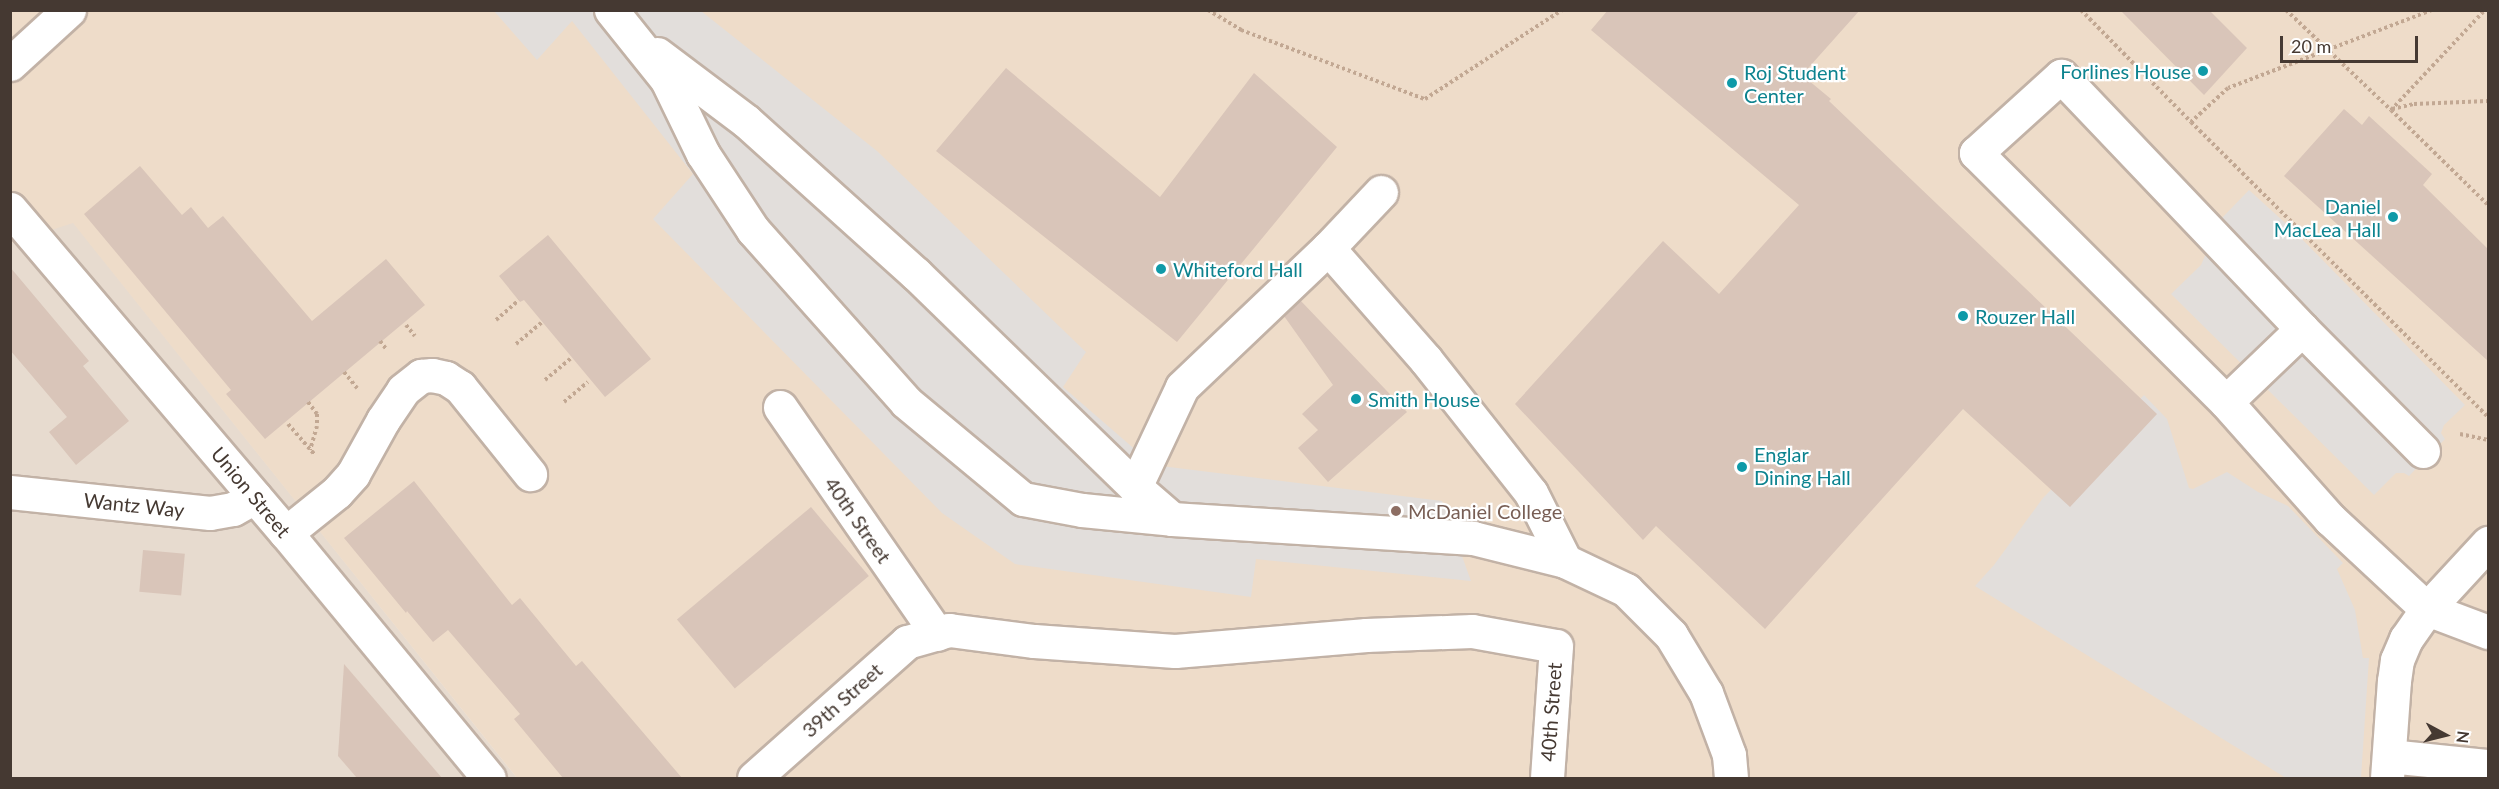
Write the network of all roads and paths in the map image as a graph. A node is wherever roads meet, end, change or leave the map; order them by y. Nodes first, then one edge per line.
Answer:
1 (69, 10) edge
2 (1208, 10) edge
3 (1562, 10) edge
4 (2081, 10) edge
5 (2286, 10) edge
6 (2433, 10) edge
7 (2484, 10) edge
8 (622, 22) edge
9 (2327, 50) junction
10 (10, 64) edge
11 (2488, 101) edge
12 (2391, 110) junction
13 (2191, 122) junction
14 (1381, 192) dead end
15 (2488, 205) edge
16 (10, 208) edge
17 (1328, 248) junction
18 (519, 300) dead end
19 (496, 320) dead end
20 (543, 321) dead end
21 (2302, 329) junction
22 (516, 344) dead end
23 (572, 357) dead end
24 (545, 380) dead end
25 (588, 382) dead end
26 (308, 402) dead end
27 (564, 402) dead end
28 (2226, 402) junction
29 (780, 407) dead end
30 (2488, 417) edge
31 (288, 424) dead end
32 (2454, 433) dead end
33 (2488, 440) edge
34 (310, 450) junction
35 (2423, 451) dead end
36 (317, 458) dead end
37 (530, 474) dead end
38 (1135, 487) junction
39 (10, 492) edge
40 (255, 497) junction
41 (1172, 519) junction
42 (286, 533) junction
43 (2488, 543) edge
44 (1565, 561) junction
45 (2427, 609) junction
46 (2488, 632) edge
47 (937, 634) junction
48 (1556, 646) joint
49 (2488, 766) edge
50 (2388, 767) edge
51 (489, 778) edge
52 (754, 778) edge
53 (1547, 778) edge
54 (1731, 778) edge

1 - 10 street
2 - 3 path
4 - 13 path
5 - 9 path
6 - 9 path
7 - 12 path
8 - 38 street
8 - 41 street
9 - 12 path
9 - 13 path
11 - 12 path
12 - 15 path
13 - 30 path
14 - 17 street
16 - 40 street, Union Street
17 - 38 street
17 - 44 street
18 - 19 path
20 - 22 path
21 - 28 street
21 - 28 street
21 - 35 street
23 - 24 path
25 - 27 path
26 - 34 path
28 - 45 street
29 - 47 street, 40th Street
31 - 34 path
32 - 33 path
34 - 36 path
37 - 42 street
38 - 41 street
39 - 40 street, Wantz Way
40 - 42 street, Union Street
41 - 44 street
42 - 51 street, Union Street
43 - 45 street
44 - 54 street
45 - 46 street
45 - 50 street
47 - 48 street, 39th Street
47 - 52 street, 39th Street
48 - 53 street, 40th Street
49 - 50 street

